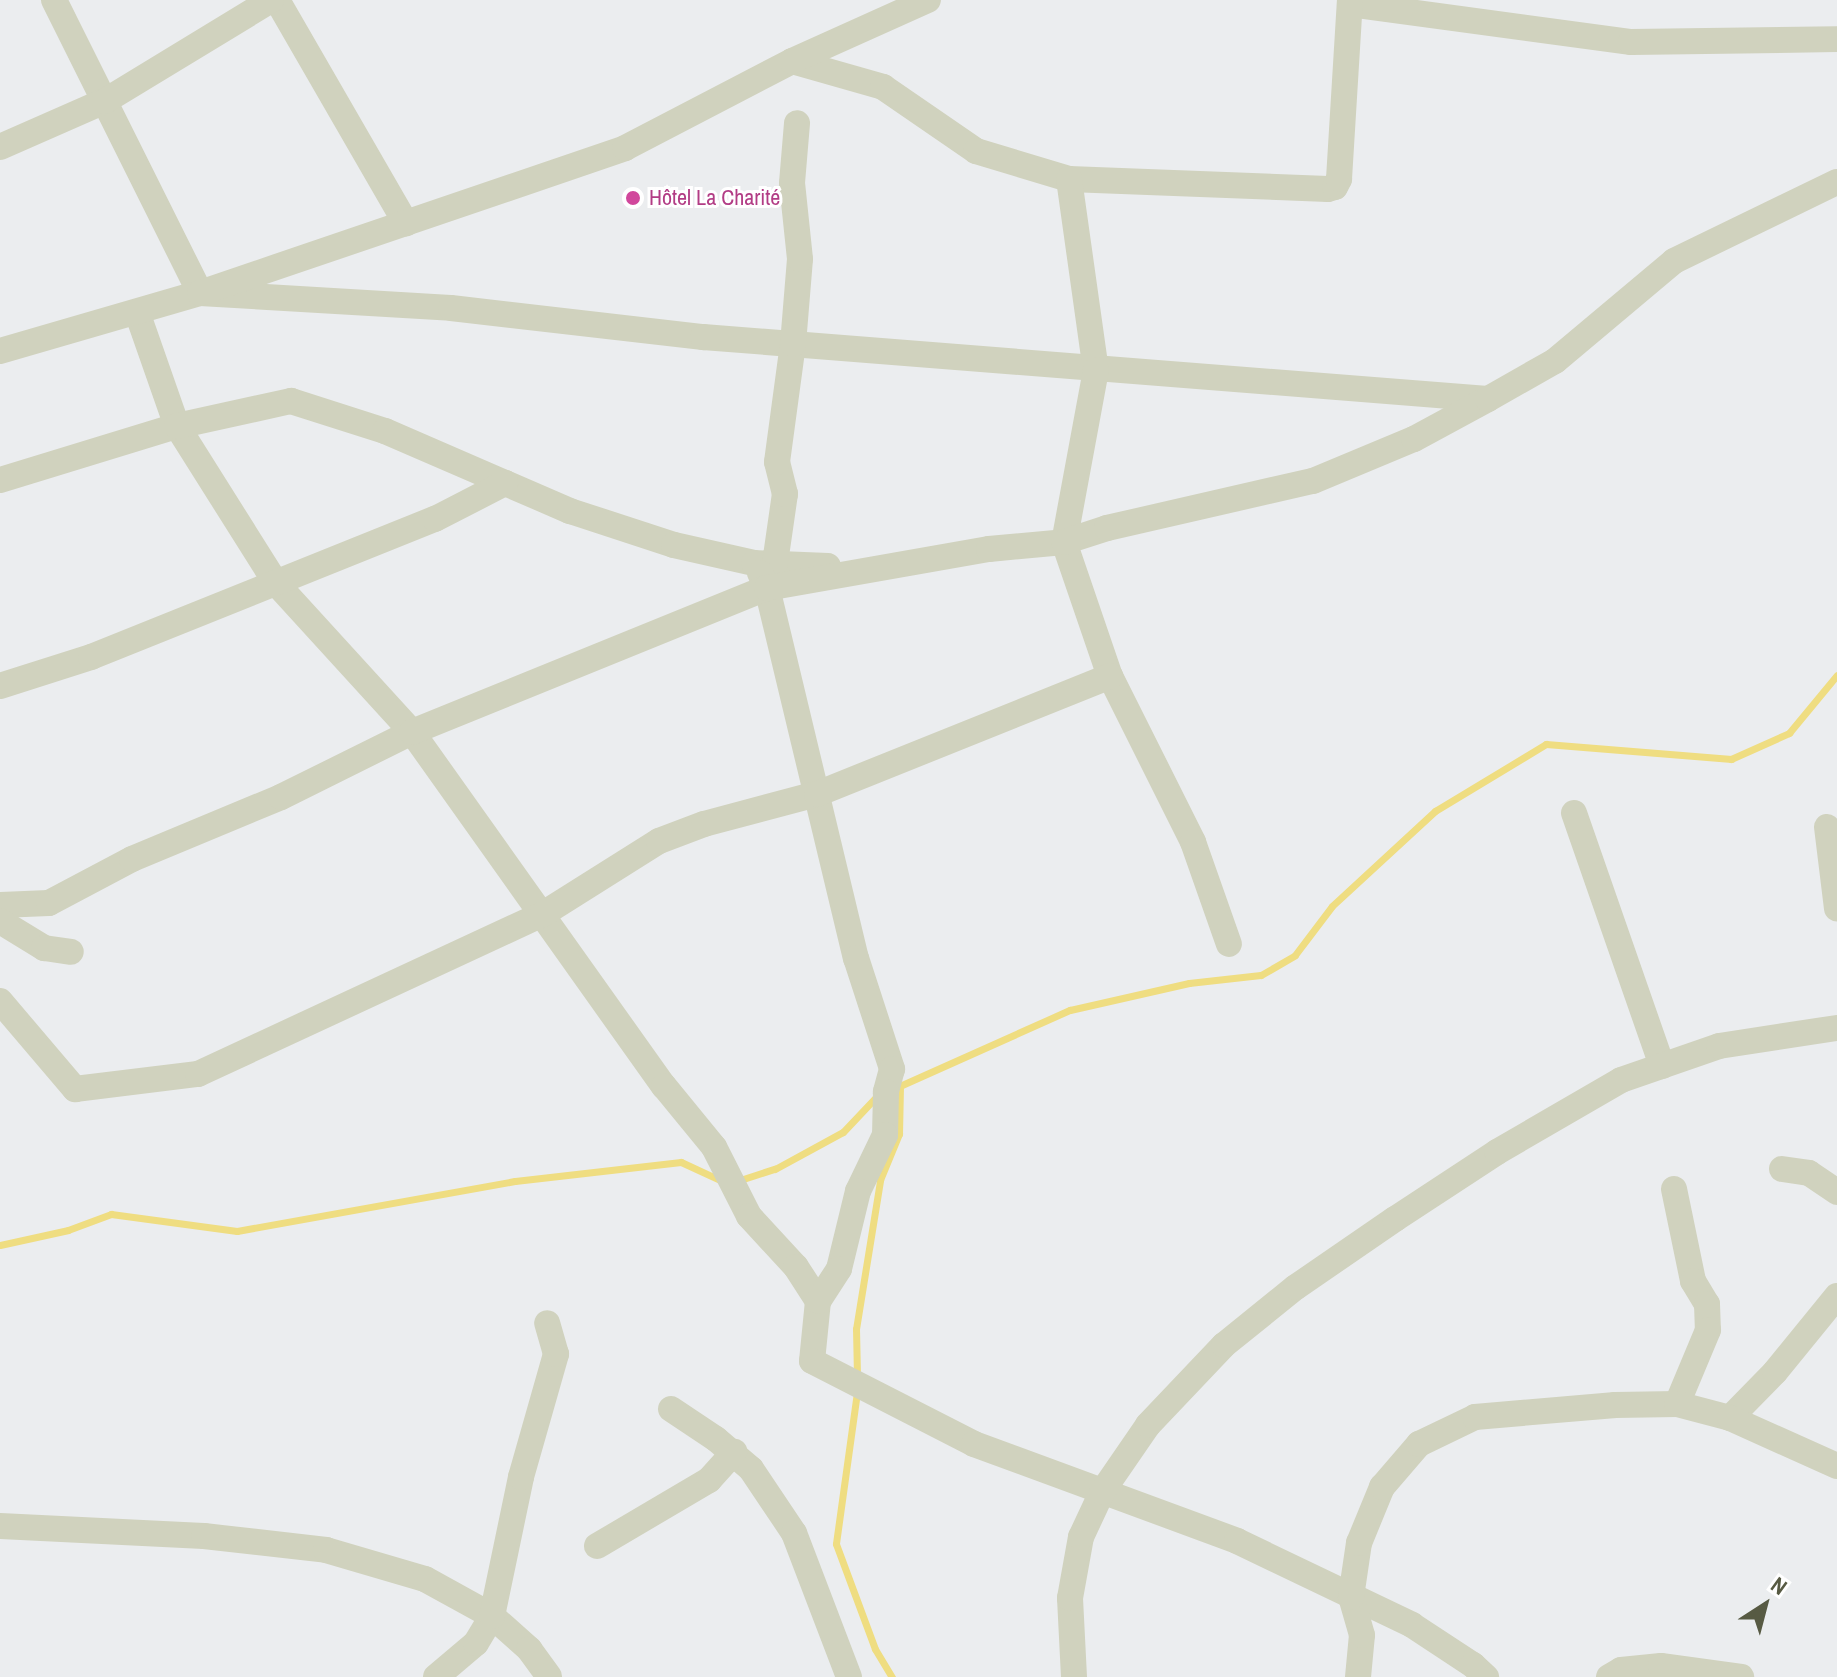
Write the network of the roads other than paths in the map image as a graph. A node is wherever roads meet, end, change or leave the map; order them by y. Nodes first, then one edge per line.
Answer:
1 (54, 0) edge
2 (274, 0) edge
3 (928, 0) edge
4 (1350, 2) edge
5 (1837, 39) edge
6 (792, 61) junction
7 (105, 101) junction
8 (797, 123) dead end
9 (0, 147) edge
10 (1069, 179) junction
11 (1837, 182) edge
12 (406, 223) junction
13 (200, 293) junction
14 (137, 312) junction
15 (793, 344) junction
16 (0, 351) edge
17 (1096, 370) junction
18 (1488, 399) junction
19 (177, 426) junction
20 (0, 480) edge
21 (505, 483) junction
22 (1064, 542) junction
23 (766, 571) junction
24 (276, 583) junction
25 (1110, 676) junction
26 (0, 686) edge
27 (412, 732) junction
28 (817, 794) junction
29 (1574, 813) dead end
30 (1827, 827) dead end
31 (0, 905) edge
32 (1837, 908) edge
33 (543, 914) junction
34 (0, 921) edge
35 (1229, 944) dead end
36 (71, 952) dead end
37 (0, 1001) edge
38 (1837, 1028) edge
39 (1662, 1066) junction
40 (1782, 1169) dead end
41 (1674, 1189) dead end
42 (1837, 1192) edge
43 (1837, 1296) edge
44 (818, 1301) junction
45 (547, 1323) dead end
46 (1677, 1404) junction
47 (671, 1409) dead end
48 (1730, 1418) junction
49 (734, 1452) junction
50 (1837, 1466) edge
51 (1102, 1492) junction
52 (0, 1526) edge
53 (597, 1546) dead end
54 (1351, 1597) junction
55 (492, 1616) junction
56 (436, 1677) edge
57 (549, 1677) edge
58 (849, 1677) edge
59 (1074, 1677) edge
60 (1358, 1677) edge
61 (1486, 1677) edge
62 (1609, 1677) edge
63 (1741, 1677) edge

1 - 7 street
2 - 7 street
2 - 12 street
3 - 6 street
4 - 5 street
4 - 10 street
6 - 10 street
6 - 12 street
7 - 9 street
7 - 13 street
8 - 15 street
10 - 17 street
11 - 18 street
12 - 13 street
13 - 14 street
13 - 15 street
14 - 16 street
14 - 19 street
15 - 17 street
15 - 23 street
17 - 18 street
17 - 22 street
18 - 22 street
19 - 20 street
19 - 21 street
19 - 24 street
21 - 23 street
21 - 24 street
22 - 23 street
22 - 25 street
23 - 27 street
23 - 28 street
24 - 26 street
24 - 27 street
25 - 28 street
25 - 35 street
27 - 31 street
27 - 33 street
28 - 33 street
28 - 44 street
29 - 39 street
30 - 32 street
33 - 37 street
33 - 44 street
34 - 36 street
38 - 39 street
39 - 51 street
40 - 42 street
41 - 46 street
43 - 48 street
44 - 51 street
45 - 55 street
46 - 48 street
46 - 54 street
47 - 49 street
48 - 50 street
49 - 53 street
49 - 58 street
51 - 54 street
51 - 59 street
52 - 55 street
54 - 60 street
54 - 61 street
55 - 56 street
55 - 57 street
62 - 63 street

